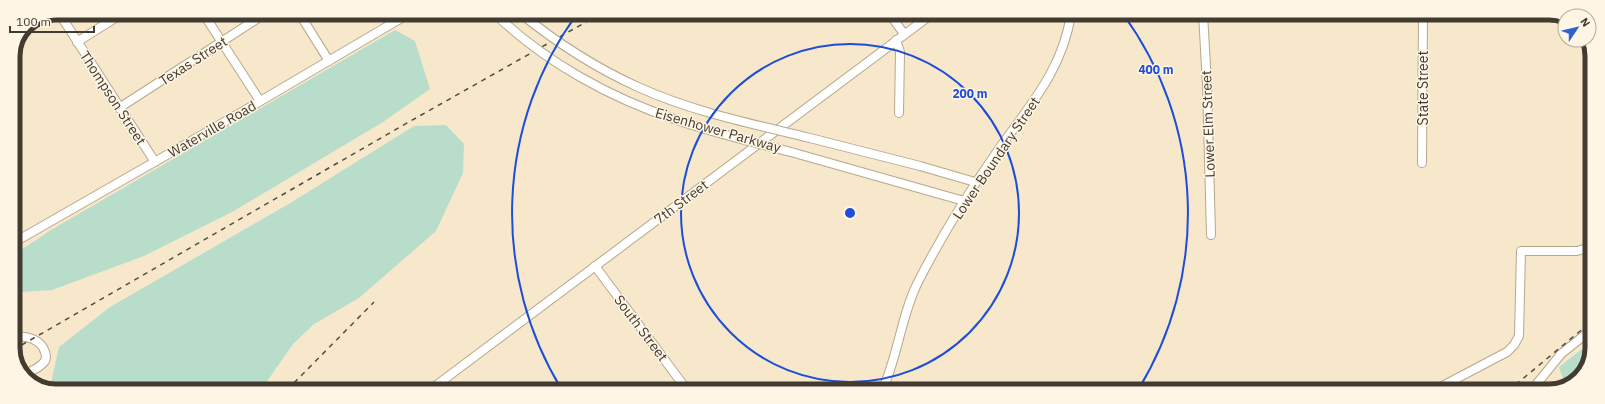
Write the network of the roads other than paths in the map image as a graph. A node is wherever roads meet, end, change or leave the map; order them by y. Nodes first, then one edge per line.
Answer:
1 (63, 20) edge
2 (112, 20) edge
3 (208, 20) edge
4 (255, 20) edge
5 (303, 20) edge
6 (390, 20) edge
7 (503, 20) edge
8 (530, 20) edge
9 (894, 20) edge
10 (924, 20) edge
11 (1070, 20) edge
12 (1203, 20) edge
13 (1423, 20) edge
14 (904, 34) junction
15 (896, 40) junction
16 (77, 42) junction
17 (222, 42) junction
18 (329, 61) junction
19 (260, 101) junction
20 (119, 108) junction
21 (899, 113) dead end
22 (155, 162) junction
23 (1422, 163) dead end
24 (975, 182) junction
25 (964, 200) junction
26 (1211, 235) dead end
27 (20, 239) edge
28 (1585, 248) edge
29 (595, 266) junction
30 (1585, 335) edge
31 (20, 337) edge
32 (29, 372) edge
33 (438, 384) edge
34 (684, 384) edge
35 (885, 384) edge
36 (1447, 384) edge
37 (1537, 384) edge

1 - 16 street, Thompson Street
2 - 16 street
3 - 17 street
4 - 17 street, Texas Street
5 - 18 street
6 - 18 street, Waterville Road
7 - 25 street, Eisenhower Parkway, bridge
8 - 24 street, Eisenhower Parkway, bridge
9 - 14 street
10 - 14 street, 7th Street
11 - 24 street, Lower Boundary Street
12 - 26 street, Lower Elm Street
13 - 23 street, State Street
14 - 15 street, 7th Street
15 - 21 street
15 - 29 street, 7th Street
16 - 20 street, Thompson Street
17 - 19 street
17 - 20 street, Texas Street
18 - 19 street, Waterville Road
19 - 22 street, Waterville Road
20 - 22 street, Thompson Street
22 - 27 street, Waterville Road
24 - 25 street, Lower Boundary Street
25 - 35 street, Lower Boundary Street
28 - 36 street
29 - 33 street, 7th Street
29 - 34 street, South Street
30 - 37 street
31 - 32 street

